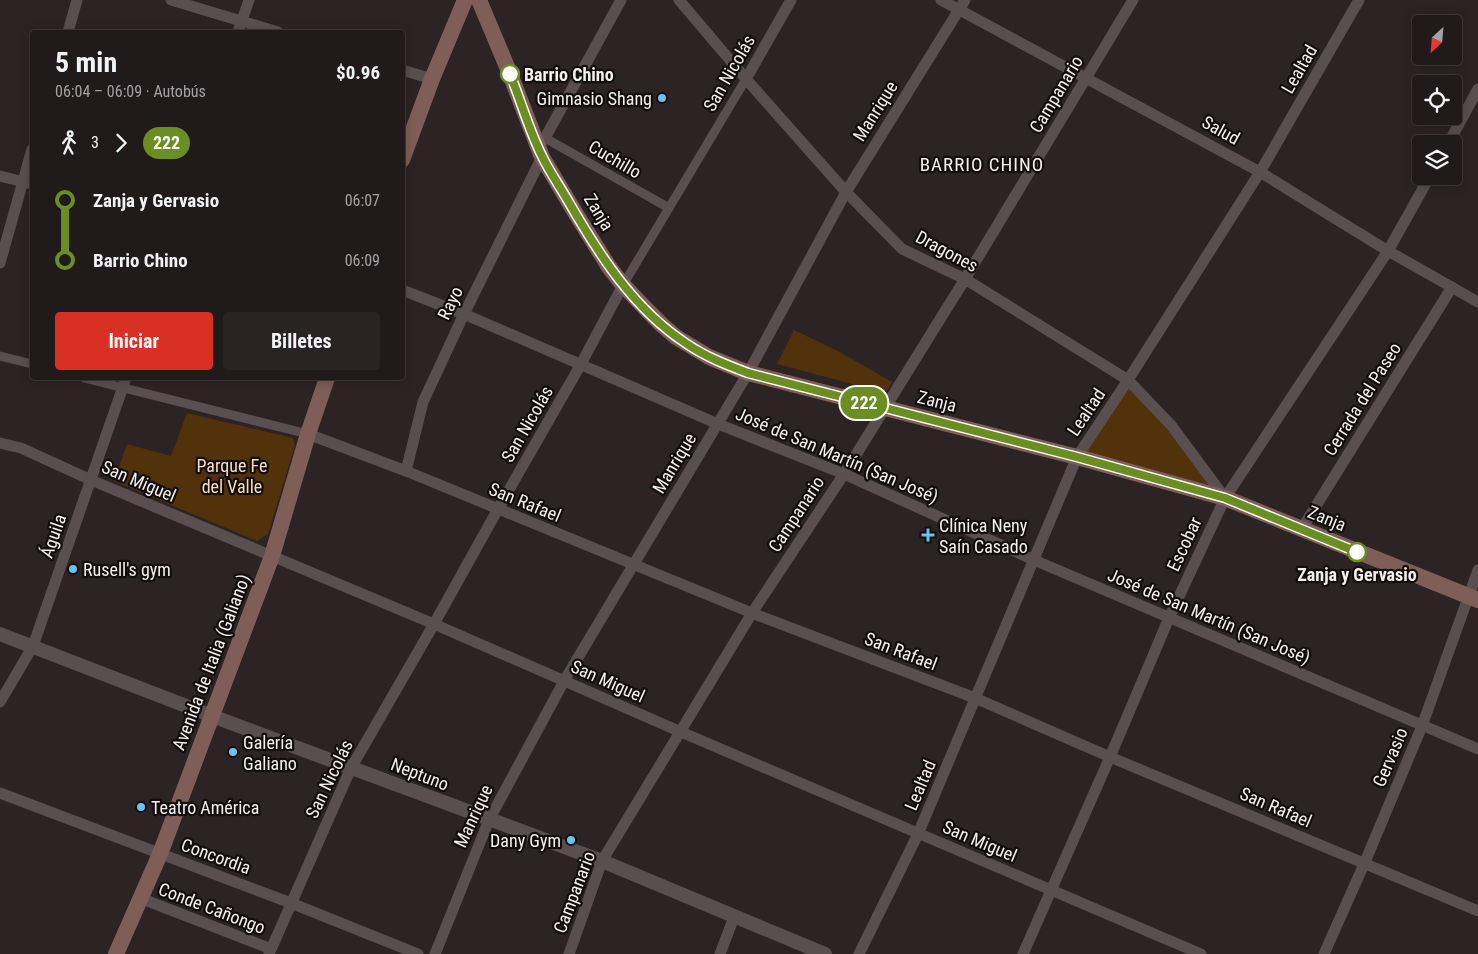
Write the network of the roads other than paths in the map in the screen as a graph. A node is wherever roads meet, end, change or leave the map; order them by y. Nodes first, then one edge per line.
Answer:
1 (77, 0) edge
2 (170, 0) edge
3 (249, 0) edge
4 (466, 0) edge
5 (479, 0) edge
6 (621, 0) edge
7 (679, 0) edge
8 (791, 0) edge
9 (941, 0) edge
10 (1133, 0) edge
11 (1359, 0) edge
12 (962, 5) edge
13 (240, 27) edge
14 (69, 30) edge
15 (263, 30) edge
16 (405, 71) edge
17 (1087, 78) junction
18 (746, 79) junction
19 (432, 80) junction
20 (1478, 89) edge
21 (1453, 135) edge
22 (542, 147) junction
23 (405, 152) edge
24 (30, 166) edge
25 (1260, 172) junction
26 (0, 176) edge
27 (28, 183) edge
28 (1425, 185) edge
29 (846, 192) junction
30 (669, 208) junction
31 (1388, 251) junction
32 (0, 263) edge
33 (965, 279) junction
34 (624, 285) junction
35 (1452, 287) junction
36 (405, 291) edge
37 (1478, 302) edge
38 (464, 314) junction
39 (0, 356) edge
40 (30, 364) edge
41 (581, 364) junction
42 (748, 373) junction
43 (104, 380) edge
44 (326, 380) edge
45 (1128, 380) junction
46 (125, 382) edge
47 (884, 409) junction
48 (718, 424) junction
49 (308, 434) junction
50 (0, 443) edge
51 (1077, 457) junction
52 (406, 471) junction
53 (844, 474) junction
54 (91, 480) junction
55 (1225, 498) junction
56 (498, 510) junction
57 (1301, 530) junction
58 (272, 556) junction
59 (1034, 560) junction
60 (634, 565) junction
61 (1478, 570) edge
62 (1473, 598) edge
63 (752, 614) junction
64 (1169, 618) junction
65 (434, 624) junction
66 (0, 634) edge
67 (33, 646) junction
68 (564, 681) junction
69 (975, 698) junction
70 (0, 702) edge
71 (212, 716) junction
72 (1422, 726) junction
73 (681, 732) junction
74 (1478, 750) edge
75 (1110, 756) junction
76 (351, 768) junction
77 (0, 793) edge
78 (488, 820) junction
79 (918, 834) junction
80 (160, 854) junction
81 (602, 861) junction
82 (1365, 862) junction
83 (1051, 891) junction
84 (140, 898) junction
85 (291, 903) junction
86 (1478, 911) edge
87 (734, 917) junction
88 (270, 952) edge
89 (116, 954) edge
90 (418, 954) edge
91 (434, 954) edge
92 (569, 954) edge
93 (720, 954) edge
94 (826, 954) edge
95 (859, 954) edge
96 (1023, 954) edge
97 (1201, 954) edge
98 (1324, 954) edge

1 - 14 street
2 - 13 street
3 - 13 street
4 - 19 main road
5 - 22 main road, Zanja
6 - 22 street, Rayo
7 - 18 street, Dragones
8 - 18 street, San Nicolás
9 - 12 street, Salud
10 - 17 street, Campanario
11 - 25 street, Lealtad
12 - 17 street, Salud
12 - 29 street, Manrique
13 - 15 street
16 - 19 street
17 - 25 street, Salud
17 - 33 street, Campanario
18 - 29 street, Dragones
18 - 30 street, San Nicolás
19 - 23 main road
20 - 21 street
22 - 30 street, Cuchillo
22 - 34 main road, Zanja
22 - 38 street, Rayo
24 - 27 street
25 - 31 street, Salud
25 - 45 street, Lealtad
26 - 27 street
27 - 32 street
28 - 31 street, Escobar
29 - 33 street, Dragones
29 - 42 street, Manrique
30 - 34 street, San Nicolás
31 - 35 street, Salud
31 - 55 street, Escobar
33 - 45 street, Dragones
33 - 47 street, Campanario
34 - 41 street, San Nicolás
34 - 42 main road, Zanja
35 - 37 street, Salud
35 - 57 street, Cerrada del Paseo
36 - 38 street, José de San Martín (San José)
38 - 41 street, José de San Martín (San José)
38 - 52 street, Rayo
39 - 40 street
41 - 48 street, José de San Martín (San José)
41 - 56 street, San Nicolás
42 - 47 main road, Zanja
42 - 48 street, Manrique
43 - 46 street
44 - 49 main road, Avenida de Italia (Galiano)
45 - 51 street, Lealtad
45 - 55 street, Dragones
46 - 49 street
46 - 54 street, Águila
47 - 51 main road, Zanja
47 - 53 street, Campanario
48 - 53 street, José de San Martín (San José)
48 - 60 street, Manrique
49 - 52 street, San Rafael
49 - 58 main road, Avenida de Italia (Galiano)
50 - 54 street, San Miguel
51 - 55 main road, Zanja
51 - 59 street, Lealtad
52 - 56 street, San Rafael
53 - 59 street, José de San Martín (San José)
53 - 63 street, Campanario
54 - 58 street, San Miguel
54 - 67 street, Águila
55 - 57 main road, Zanja
55 - 64 street, Escobar
56 - 60 street, San Rafael
56 - 65 street, San Nicolás
57 - 62 main road, Zanja
58 - 65 street, San Miguel
58 - 71 main road, Avenida de Italia (Galiano)
59 - 64 street, José de San Martín (San José)
59 - 69 street, Lealtad
60 - 63 street, San Rafael
60 - 68 street, Manrique
61 - 62 street, Gervasio
62 - 72 street, Gervasio
63 - 69 street, San Rafael
63 - 73 street, Campanario
64 - 72 street, José de San Martín (San José)
64 - 75 street, Escobar
65 - 68 street, San Miguel
65 - 76 street, San Nicolás
66 - 67 street, Neptuno
67 - 70 street, Águila
67 - 71 street, Neptuno
68 - 73 street, San Miguel
68 - 78 street, Manrique
69 - 75 street, San Rafael
69 - 79 street, Lealtad
71 - 76 street, Neptuno
71 - 80 main road, Avenida de Italia (Galiano)
72 - 74 street, José de San Martín (San José)
72 - 82 street, Gervasio
73 - 79 street, San Miguel
73 - 81 street, Campanario
75 - 82 street, San Rafael
75 - 83 street, Escobar
76 - 78 street, Neptuno
76 - 85 street, San Nicolás
77 - 80 street, Concordia
78 - 81 street, Neptuno
78 - 91 street, Manrique
79 - 83 street, San Miguel
79 - 95 street, Lealtad
80 - 84 main road, Avenida de Italia (Galiano)
80 - 85 street, Concordia
81 - 87 street, Neptuno
81 - 92 street, Campanario
82 - 86 street, San Rafael
82 - 98 street, Gervasio
83 - 96 street, Escobar
83 - 97 street, San Miguel
84 - 88 street, Conde Cañongo
84 - 89 main road, Avenida de Italia (Galiano)
85 - 88 street, San Nicolás
85 - 90 street, Concordia
87 - 93 street
87 - 94 street, Neptuno

